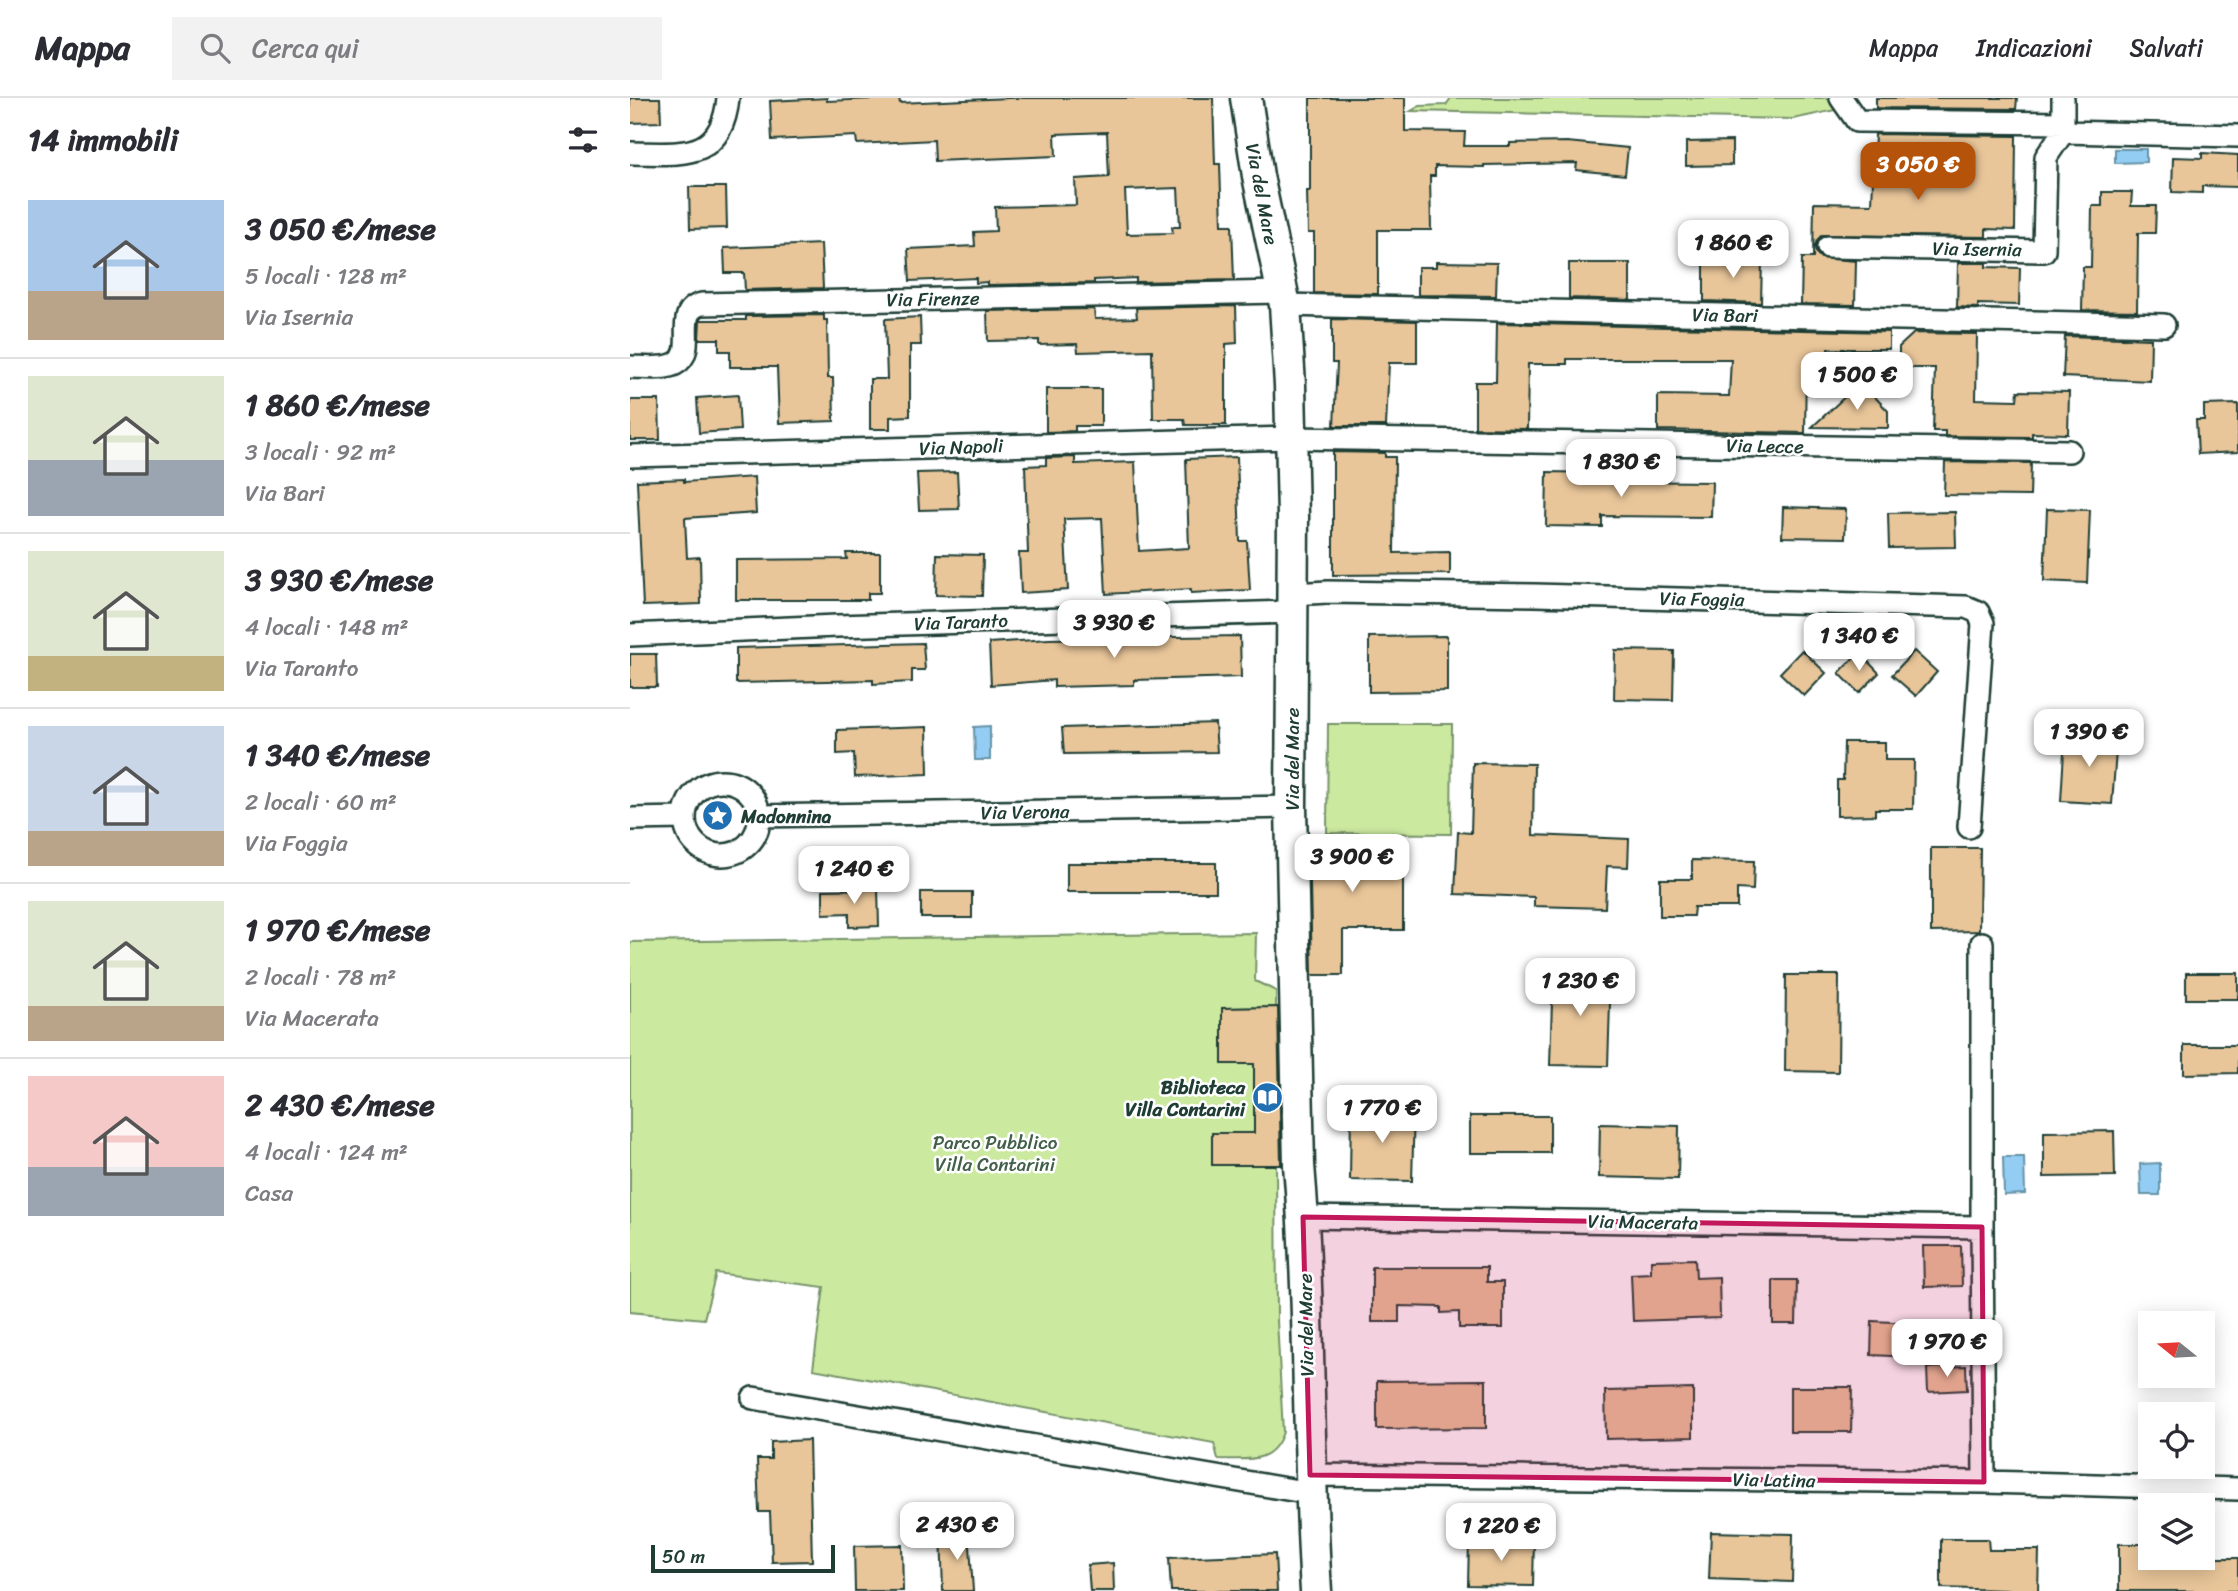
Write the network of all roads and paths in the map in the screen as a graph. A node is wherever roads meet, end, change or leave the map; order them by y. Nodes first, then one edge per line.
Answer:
1 (728, 98) edge
2 (1246, 98) edge
3 (1841, 98) edge
4 (2063, 98) edge
5 (2063, 128) junction
6 (2238, 136) edge
7 (630, 153) edge
8 (1828, 247) dead end
9 (1284, 299) junction
10 (2164, 325) dead end
11 (630, 367) edge
12 (1292, 438) junction
13 (2069, 451) dead end
14 (630, 456) edge
15 (1292, 603) junction
16 (630, 635) edge
17 (1291, 807) junction
18 (759, 817) junction
19 (685, 818) junction
20 (630, 820) edge
21 (1969, 827) dead end
22 (1982, 943) dead end
23 (1303, 1217) junction
24 (1982, 1227) junction
25 (753, 1398) dead end
26 (1984, 1482) junction
27 (1310, 1484) junction
28 (2238, 1489) edge
29 (1316, 1591) edge

1 - 7 street
2 - 9 main road, Via del Mare
3 - 5 street
4 - 5 street, Via Isernia
5 - 6 street
5 - 8 street, Via Isernia
9 - 10 street, Via Bari
9 - 11 street, Via Firenze
9 - 12 main road, Via del Mare
12 - 13 street, Via Lecce
12 - 14 street, Via Napoli
12 - 15 main road, Via del Mare
15 - 16 street, Via Taranto
15 - 17 main road, Via del Mare
15 - 21 street, Via Foggia
17 - 18 street, Via Verona
17 - 23 main road, Via del Mare
18 - 19 street
18 - 19 street
19 - 20 street
22 - 24 street
23 - 24 street, Via Macerata
23 - 27 main road, Via del Mare
24 - 26 street
25 - 27 street, Via Latina
26 - 27 street, Via Latina
26 - 28 street, Via Latina
27 - 29 main road, Via del Mare

